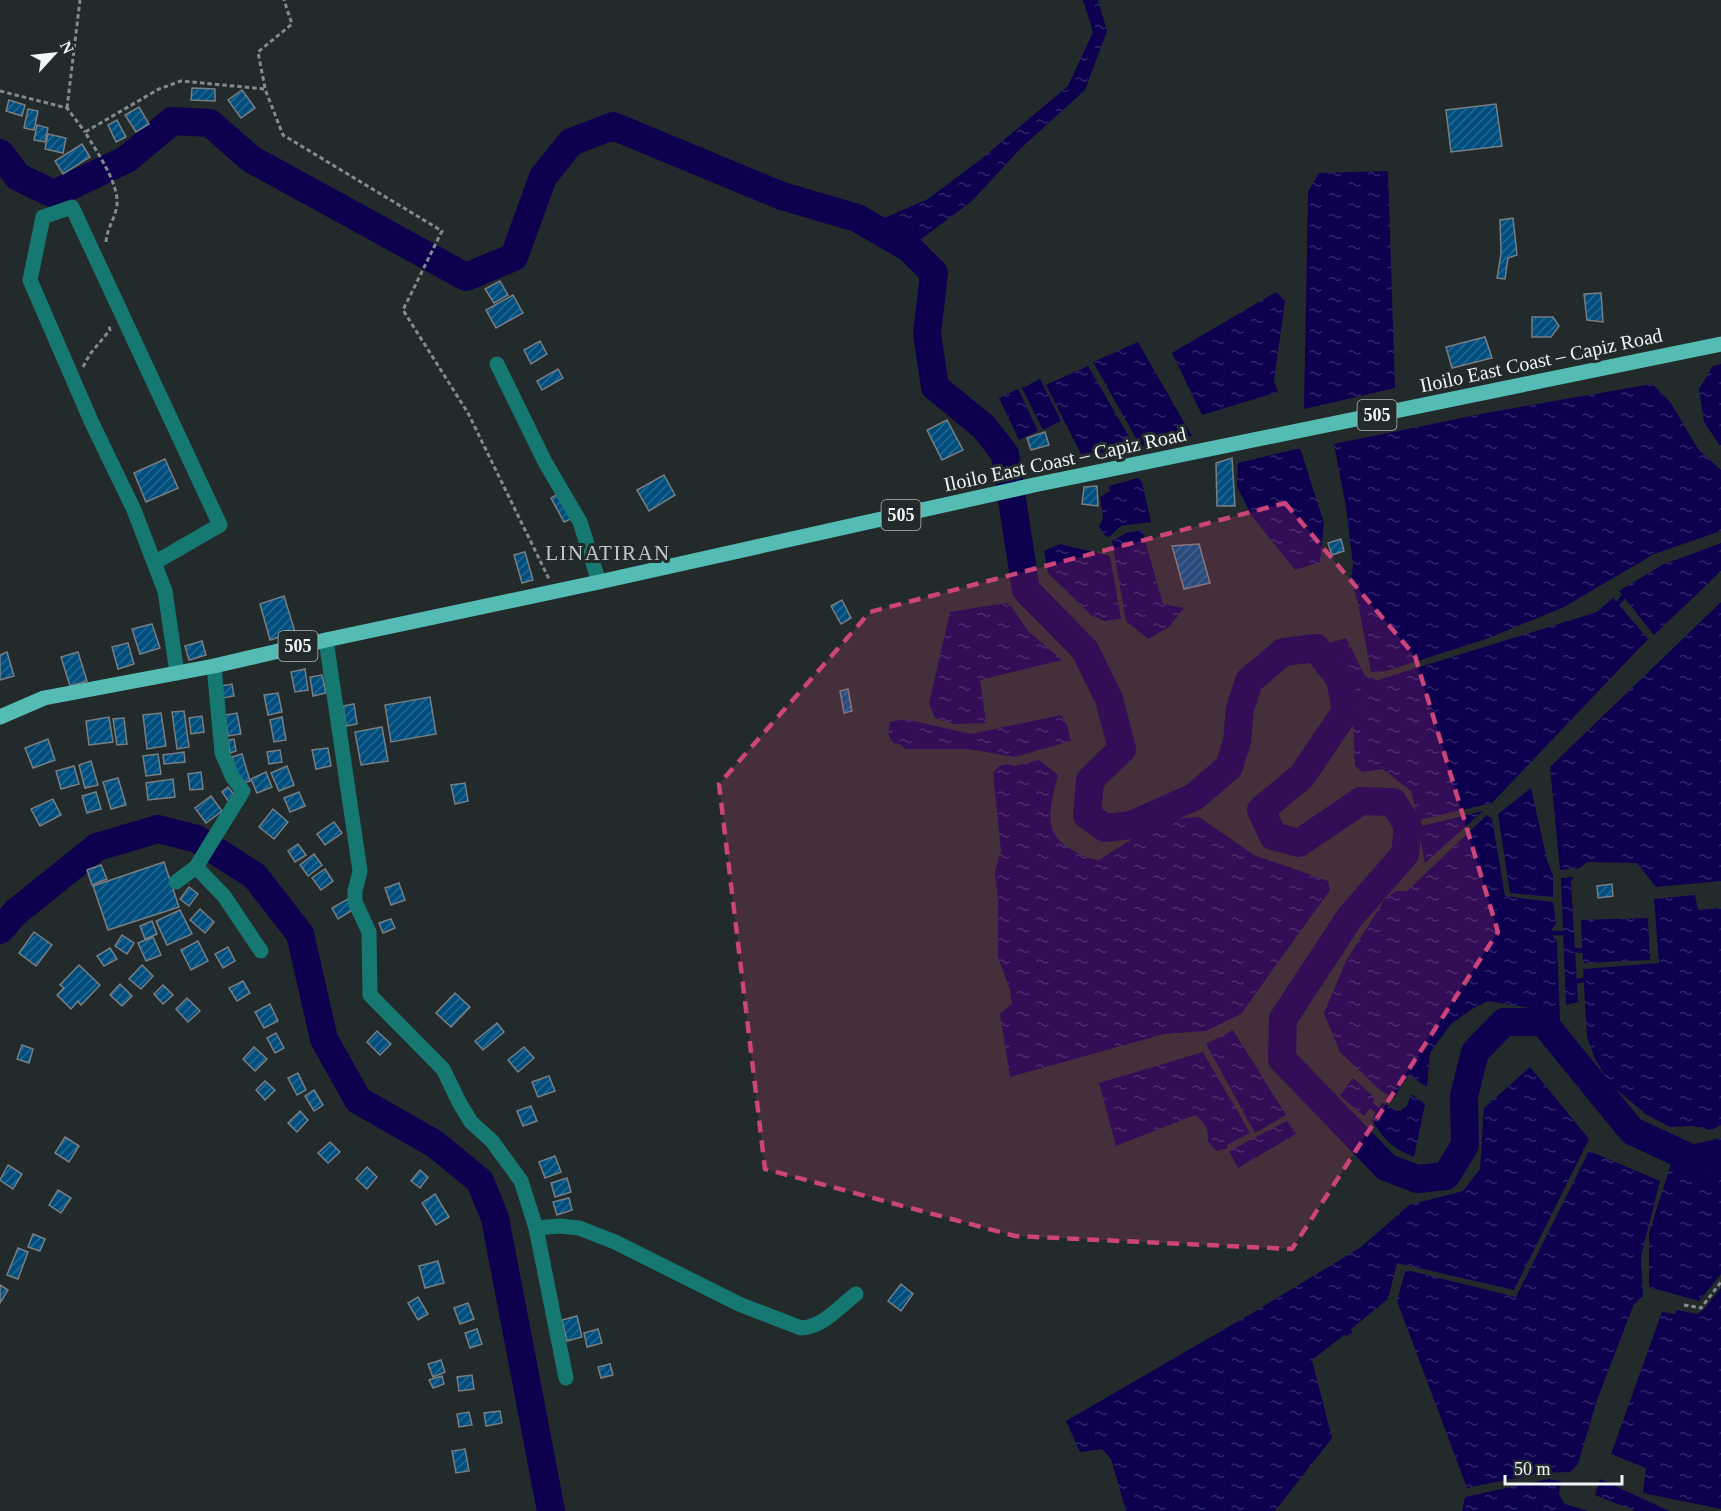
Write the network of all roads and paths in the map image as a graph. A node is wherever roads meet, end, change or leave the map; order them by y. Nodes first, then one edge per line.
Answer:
1 (80, 0) edge
2 (284, 0) edge
3 (265, 89) junction
4 (0, 91) edge
5 (67, 108) junction
6 (85, 132) junction
7 (114, 184) dead end
8 (1721, 344) edge
9 (497, 364) dead end
10 (154, 563) junction
11 (599, 582) junction
12 (555, 592) junction
13 (326, 640) junction
14 (213, 666) junction
15 (177, 673) junction
16 (0, 717) edge
17 (196, 867) junction
18 (176, 882) dead end
19 (261, 951) dead end
20 (536, 1228) junction
21 (1721, 1282) edge
22 (856, 1294) dead end
23 (1684, 1305) dead end
24 (566, 1378) dead end

1 - 5 path
2 - 3 path
3 - 6 path
3 - 12 path
4 - 5 path
5 - 6 path
6 - 7 path
8 - 11 main road, Iloilo East Coast – Capiz Road / 505
9 - 11 street
10 - 10 street
10 - 15 street
11 - 12 main road, Iloilo East Coast – Capiz Road / 505
12 - 13 main road, Iloilo East Coast – Capiz Road / 505
13 - 14 main road, Iloilo East Coast – Capiz Road / 505
13 - 20 street
14 - 15 main road, Iloilo East Coast – Capiz Road / 505
14 - 17 street
15 - 16 main road, Iloilo East Coast – Capiz Road / 505
17 - 18 street
17 - 19 street
20 - 22 street
20 - 24 street
21 - 23 path

